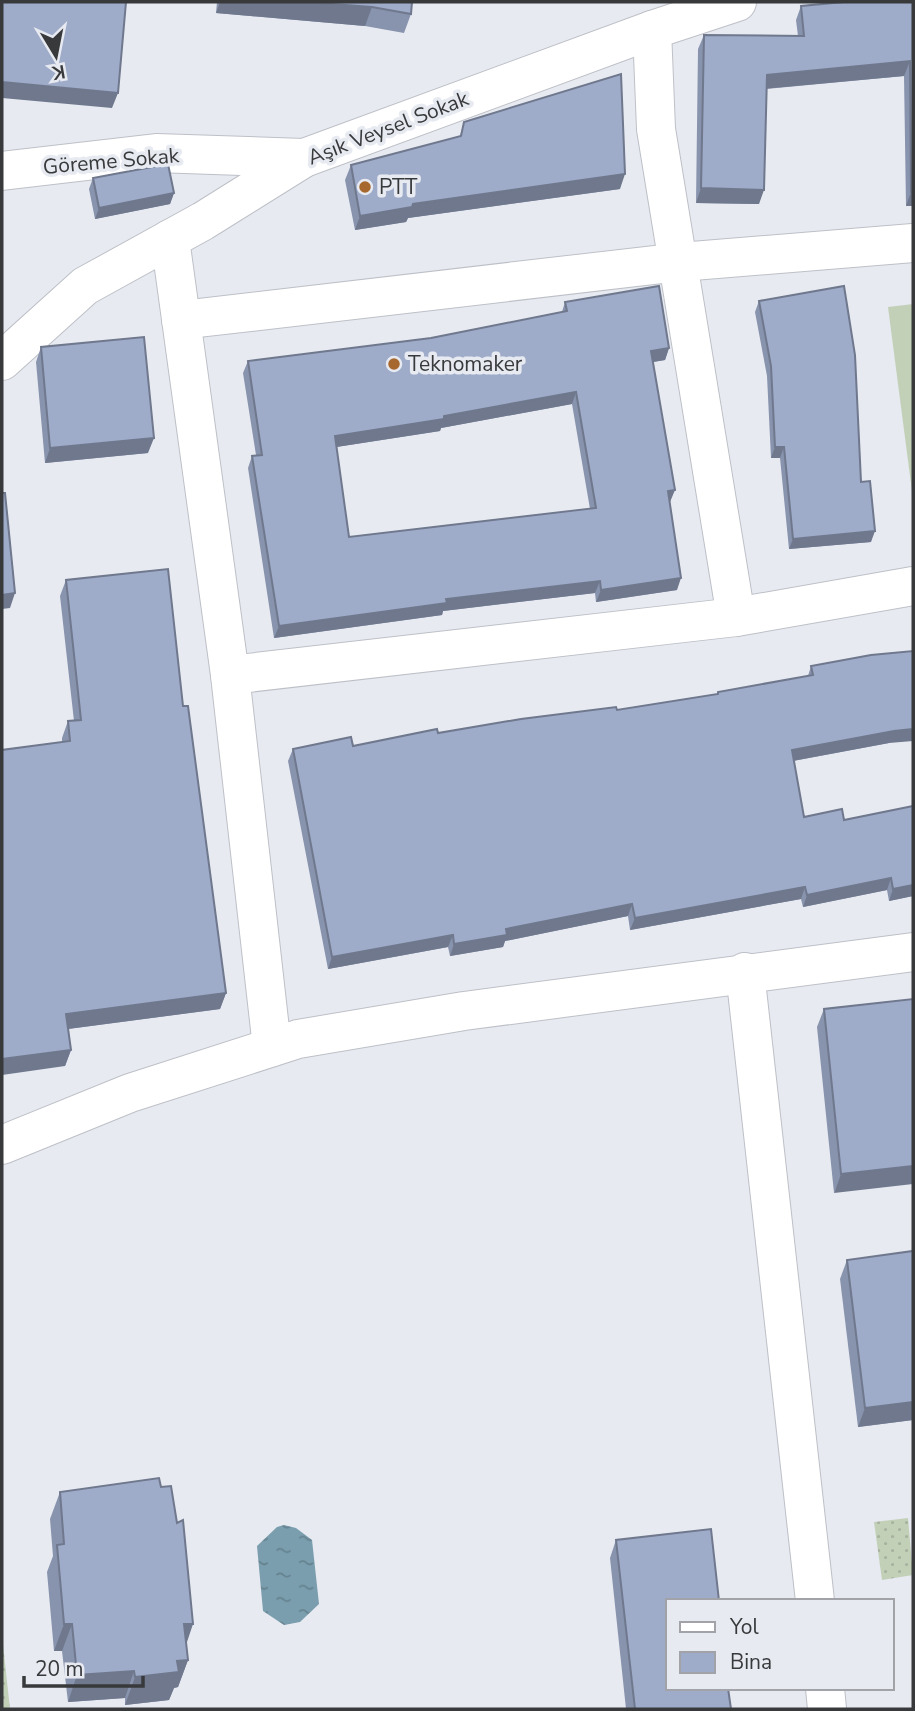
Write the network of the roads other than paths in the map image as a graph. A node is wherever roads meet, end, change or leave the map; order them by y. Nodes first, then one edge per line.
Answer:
1 (731, 3) edge
2 (652, 30) junction
3 (304, 158) junction
4 (2, 171) edge
5 (170, 239) junction
6 (913, 243) edge
7 (680, 262) junction
8 (181, 320) junction
9 (2, 361) edge
10 (913, 586) edge
11 (736, 617) junction
12 (230, 675) junction
13 (913, 952) edge
14 (745, 972) junction
15 (272, 1047) junction
16 (2, 1146) edge
17 (815, 1599) edge
18 (825, 1690) edge
19 (827, 1709) edge

1 - 2 street, Aşık Veysel Sokak
2 - 3 street, Aşık Veysel Sokak
2 - 7 street
3 - 4 street, Göreme Sokak
3 - 5 street, Aşık Veysel Sokak
5 - 8 street
5 - 9 street, Aşık Veysel Sokak
6 - 7 street
7 - 8 street
7 - 11 street
8 - 12 street
10 - 11 street
11 - 12 street
12 - 15 street
13 - 14 street
14 - 15 street
14 - 17 street
15 - 16 street
18 - 19 street

